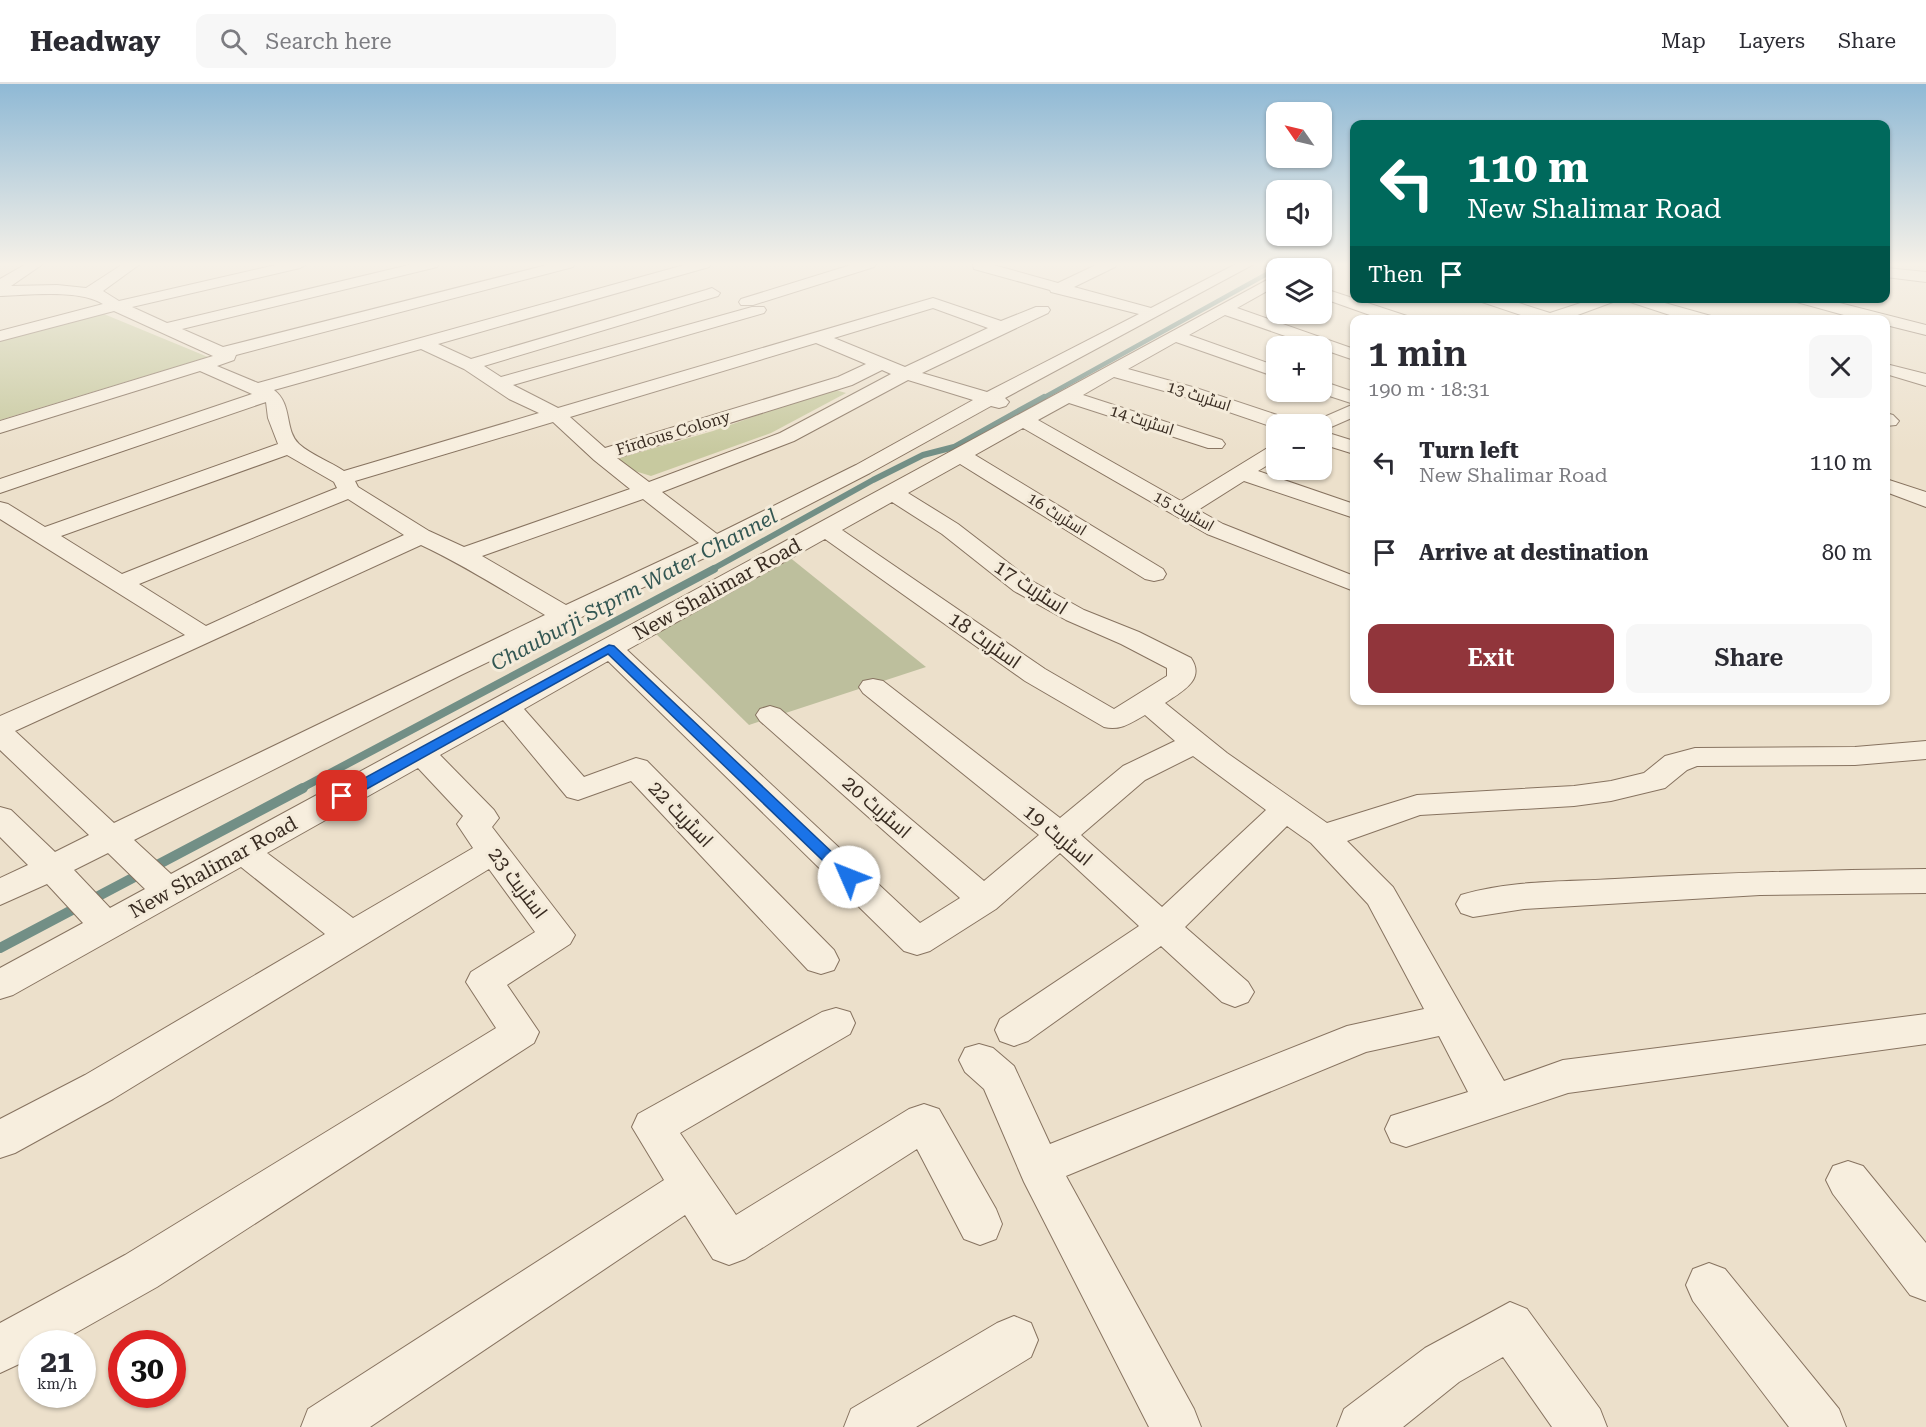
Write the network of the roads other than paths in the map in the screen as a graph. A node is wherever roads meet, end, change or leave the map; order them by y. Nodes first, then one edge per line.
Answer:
1 (36, 327) edge
2 (162, 327) edge
3 (171, 327) edge
4 (324, 327) edge
5 (476, 327) edge
6 (599, 327) edge
7 (684, 327) edge
8 (856, 327) edge
9 (1002, 327) edge
10 (1147, 327) edge
11 (1156, 327) edge
12 (1183, 327) edge
13 (1248, 327) edge
14 (165, 328) junction
15 (0, 336) edge
16 (819, 338) junction
17 (420, 342) junction
18 (222, 353) junction
19 (1350, 354) edge
20 (882, 364) junction
21 (200, 365) junction
22 (470, 365) junction
23 (1266, 367) edge
24 (1890, 370) edge
25 (1113, 371) junction
26 (906, 374) junction
27 (1926, 380) edge
28 (499, 383) junction
29 (1332, 391) edge
30 (264, 392) junction
31 (1068, 396) junction
32 (1350, 398) edge
33 (995, 401) junction
34 (1350, 412) edge
35 (556, 414) junction
36 (1029, 414) junction
37 (1266, 418) edge
38 (1332, 420) edge
39 (0, 427) edge
40 (1332, 440) edge
41 (1215, 444) dead end
42 (289, 447) junction
43 (1350, 447) edge
44 (960, 455) junction
45 (601, 456) junction
46 (1266, 457) edge
47 (1242, 473) junction
48 (346, 484) junction
49 (0, 486) edge
50 (1890, 486) edge
51 (645, 491) junction
52 (892, 492) junction
53 (1926, 500) edge
54 (0, 509) edge
55 (1182, 510) junction
56 (1350, 510) edge
57 (826, 528) junction
58 (43, 535) junction
59 (421, 536) junction
60 (715, 544) junction
61 (463, 555) junction
62 (1154, 574) dead end
63 (1350, 582) edge
64 (120, 583) junction
65 (566, 615) junction
66 (205, 636) junction
67 (609, 648) junction
68 (873, 687) dead end
69 (1151, 700) junction
70 (506, 706) junction
71 (770, 715) dead end
72 (0, 727) edge
73 (0, 734) edge
74 (1195, 743) junction
75 (1926, 750) edge
76 (421, 753) junction
77 (1286, 809) junction
78 (0, 818) edge
79 (1059, 834) junction
80 (1322, 835) junction
81 (120, 845) junction
82 (243, 851) junction
83 (494, 851) junction
84 (58, 874) junction
85 (1924, 883) edge
86 (166, 888) junction
87 (0, 893) edge
88 (984, 900) junction
89 (1473, 904) dead end
90 (101, 921) junction
91 (1164, 926) junction
92 (350, 935) junction
93 (821, 960) dead end
94 (0, 985) edge
95 (1235, 992) dead end
96 (1448, 1019) junction
97 (837, 1023) dead end
98 (1926, 1029) edge
99 (1014, 1030) dead end
100 (980, 1060) dead end
101 (1494, 1101) junction
102 (1406, 1129) dead end
103 (0, 1140) edge
104 (1039, 1168) junction
105 (1848, 1180) dead end
106 (692, 1186) junction
107 (980, 1224) dead end
108 (1926, 1279) edge
109 (1709, 1285) dead end
110 (1014, 1340) dead end
111 (0, 1349) edge
112 (326, 1427) edge
113 (869, 1427) edge
114 (1176, 1427) edge
115 (1362, 1427) edge
116 (1582, 1427) edge
117 (1821, 1427) edge

1 - 15 street
2 - 14 street
3 - 14 street
4 - 18 street
5 - 17 street
6 - 22 street
7 - 28 street
8 - 16 street
9 - 26 street
10 - 33 street
11 - 25 street, New Shalimar Road
12 - 23 street
13 - 19 street
14 - 18 street
16 - 20 street
16 - 35 street
17 - 22 street
17 - 30 street
18 - 21 street
20 - 26 street
20 - 45 street, Firdous Colony
21 - 30 street
21 - 39 street
22 - 28 street
24 - 27 street
25 - 31 street, New Shalimar Road
25 - 37 street, اسٹریٹ 13
26 - 33 street
26 - 51 street
28 - 35 street
29 - 32 street
30 - 42 street
30 - 49 street
31 - 36 street, New Shalimar Road
31 - 41 street, اسٹریٹ 14
33 - 36 street, اسٹریٹ 15
33 - 60 street
34 - 38 street
35 - 45 street
35 - 48 street
36 - 44 street, New Shalimar Road
36 - 55 street, اسٹریٹ 15
40 - 43 street
42 - 48 street
42 - 58 street
44 - 52 street, New Shalimar Road
44 - 62 street, اسٹریٹ 16
45 - 51 street, Firdous Colony
46 - 47 street
47 - 55 street
47 - 56 street
48 - 59 street
48 - 64 street
50 - 53 street
51 - 60 street, Firdous Colony
51 - 61 street
52 - 57 street, New Shalimar Road
52 - 69 street, اسٹریٹ 17
54 - 58 street
55 - 63 street, اسٹریٹ 15
57 - 67 street, New Shalimar Road
57 - 69 street, اسٹریٹ 18
58 - 64 street
59 - 61 street
59 - 66 street
60 - 65 street
61 - 65 street
64 - 66 street
65 - 81 street
66 - 72 street
67 - 70 street, New Shalimar Road
67 - 88 street
68 - 79 street, اسٹریٹ 19
69 - 74 street
70 - 76 street, New Shalimar Road
70 - 93 street, اسٹریٹ 22
71 - 88 street, اسٹریٹ 20
73 - 81 street
74 - 77 street
74 - 79 street
75 - 80 street
76 - 82 street, New Shalimar Road
76 - 83 street, اسٹریٹ 23
77 - 80 street
77 - 91 street
78 - 84 street
79 - 88 street
79 - 91 street, اسٹریٹ 19
80 - 96 street
81 - 84 street
81 - 86 street
82 - 86 street, New Shalimar Road
82 - 92 street
83 - 92 street
83 - 111 street, اسٹریٹ 23
84 - 87 street
84 - 90 street
85 - 89 street
86 - 90 street, New Shalimar Road
90 - 94 street, New Shalimar Road
91 - 95 street, اسٹریٹ 19
91 - 99 street
92 - 103 street
96 - 101 street
96 - 104 street
97 - 106 street
98 - 101 street
100 - 104 street
101 - 102 street
104 - 114 street
105 - 108 street
106 - 107 street
106 - 112 street
109 - 117 street
110 - 113 street
115 - 116 street

